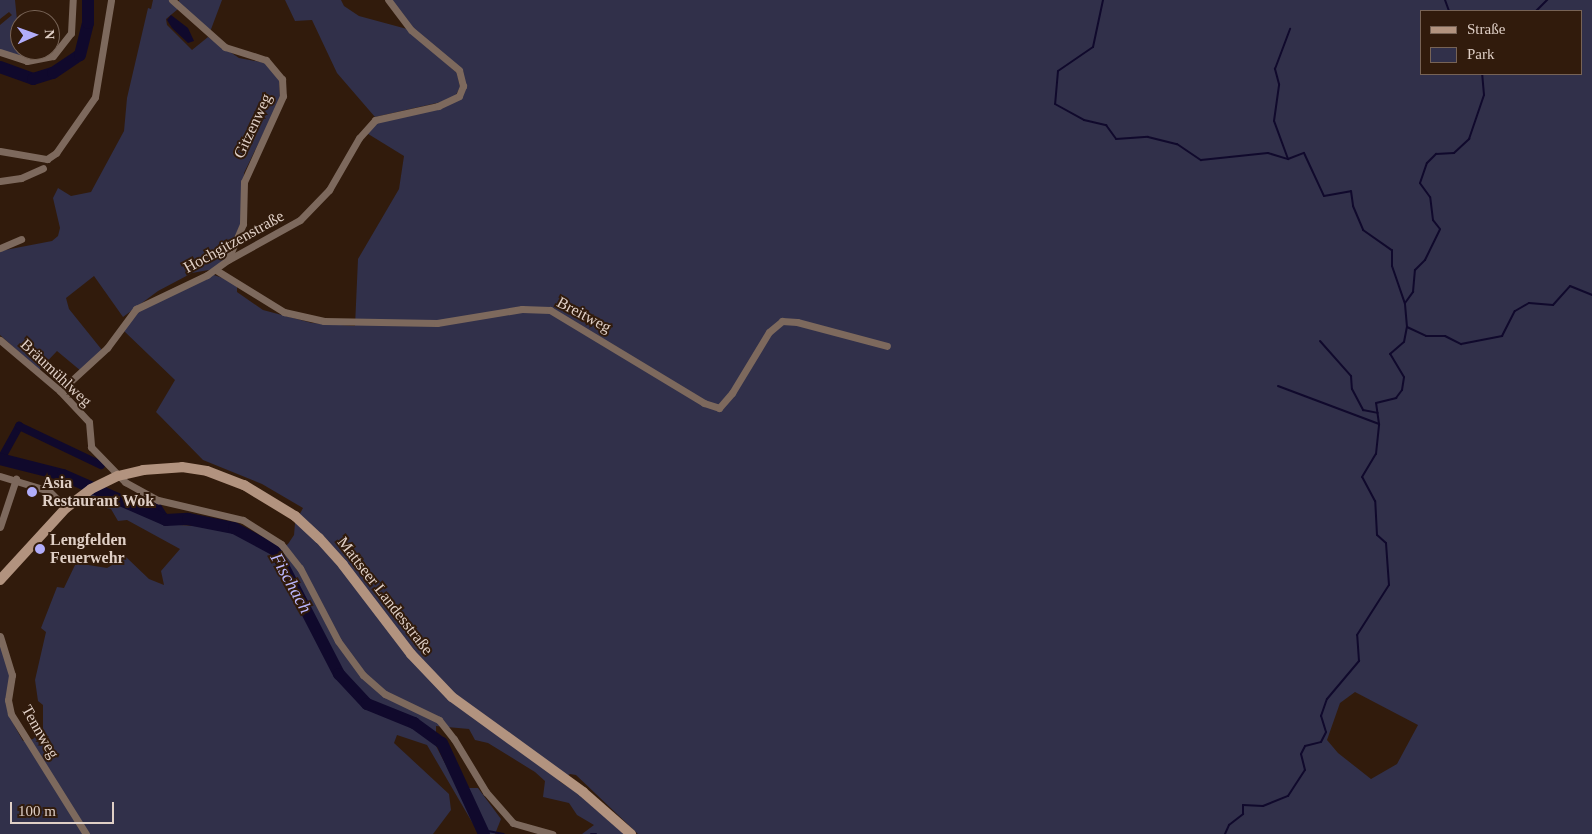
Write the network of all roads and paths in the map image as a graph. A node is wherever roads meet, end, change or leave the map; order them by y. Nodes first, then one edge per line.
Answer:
1 (73, 0) edge
2 (111, 0) edge
3 (172, 0) edge
4 (388, 0) edge
5 (0, 52) edge
6 (0, 151) edge
7 (43, 168) dead end
8 (0, 181) edge
9 (21, 239) dead end
10 (0, 248) edge
11 (228, 260) junction
12 (216, 270) junction
13 (0, 340) edge
14 (887, 346) dead end
15 (60, 392) junction
16 (0, 476) edge
17 (118, 476) junction
18 (16, 479) junction
19 (66, 508) junction
20 (0, 527) edge
21 (0, 580) edge
22 (0, 636) edge
23 (86, 834) edge
24 (552, 834) edge
25 (632, 834) edge

1 - 5 street
2 - 6 street
3 - 11 street, Gitzenweg
4 - 11 street, Hochgitzenstraße
7 - 8 street
9 - 10 street
11 - 12 street, Hochgitzenstraße
12 - 14 street, Breitweg
12 - 15 street, Hochgitzenstraße
13 - 15 street, Bräumühlweg
15 - 17 street, Bräumühlweg
16 - 18 street
17 - 19 main road, Mattseer Landesstraße
17 - 24 street, Bräumühlweg
17 - 25 main road, Mattseer Landesstraße
18 - 19 street
18 - 20 street
19 - 21 main road, Mattseer Landesstraße
22 - 23 street, Tennweg

